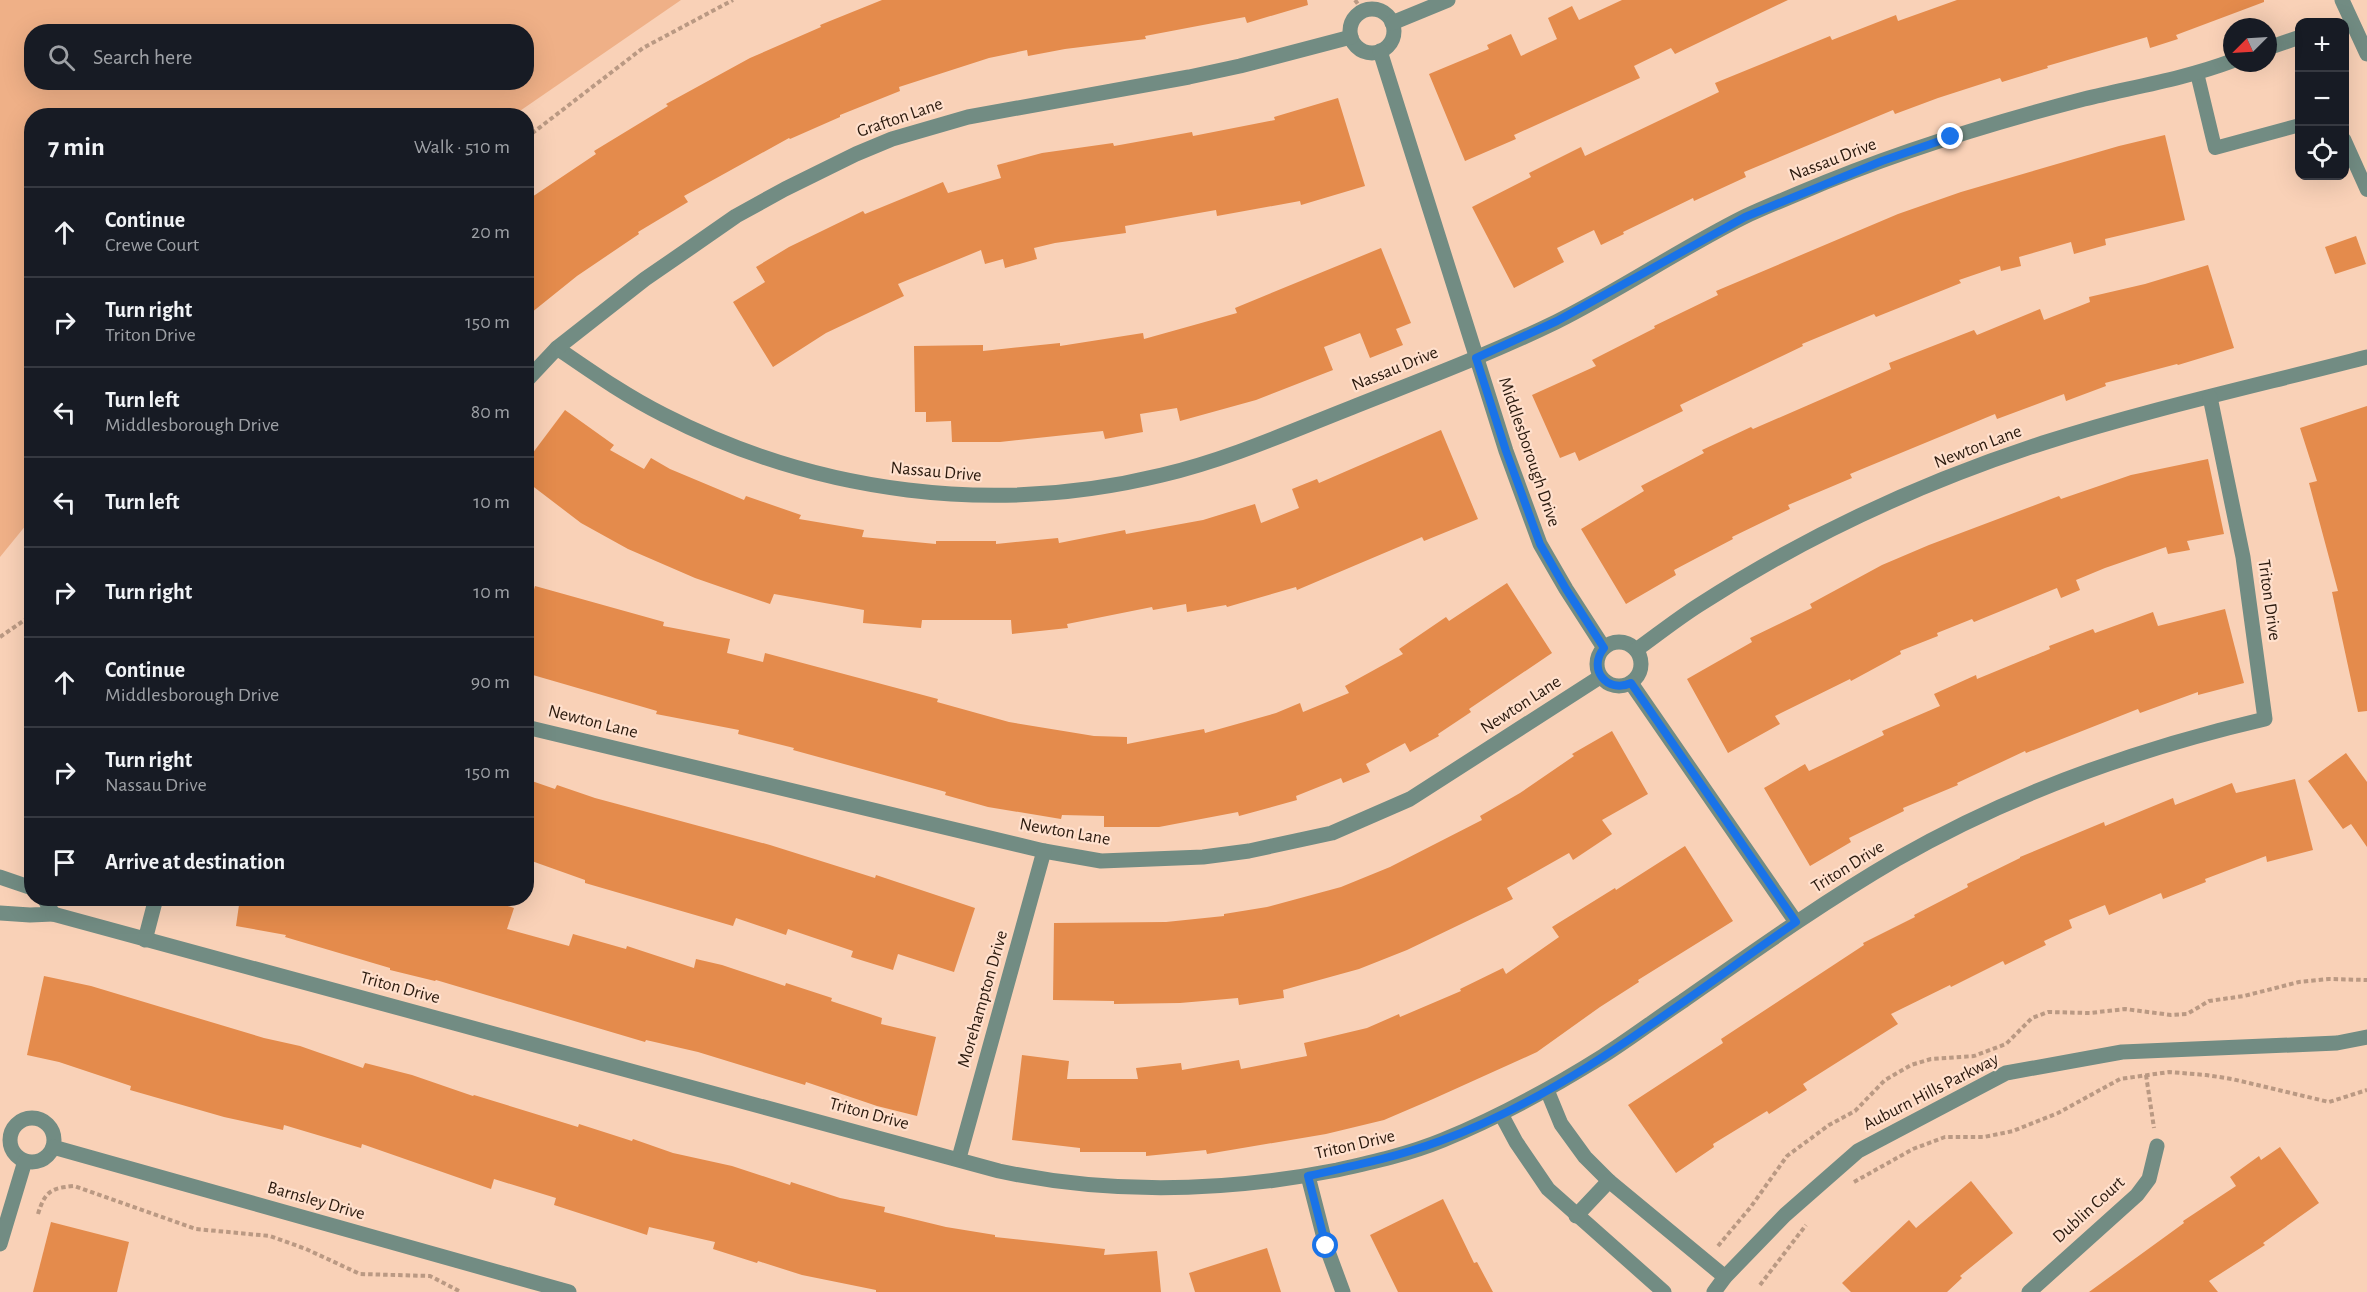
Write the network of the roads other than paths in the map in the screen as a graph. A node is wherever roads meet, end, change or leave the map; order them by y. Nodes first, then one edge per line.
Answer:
1 (1448, 0) edge
2 (2342, 0) edge
3 (1359, 5) edge
4 (2346, 18) edge
5 (1392, 23) junction
6 (2349, 24) edge
7 (1351, 37) junction
8 (2295, 40) edge
9 (2277, 45) edge
10 (1380, 51) junction
11 (2367, 54) edge
12 (2223, 64) edge
13 (2197, 73) junction
14 (2296, 126) edge
15 (2349, 150) edge
16 (2367, 190) edge
17 (557, 348) junction
18 (2367, 357) edge
19 (1476, 358) junction
20 (534, 372) edge
21 (2211, 397) junction
22 (1604, 648) junction
23 (1636, 650) junction
24 (1600, 677) junction
25 (1631, 683) junction
26 (534, 729) edge
27 (1044, 851) junction
28 (0, 877) edge
29 (24, 885) edge
30 (49, 906) edge
31 (154, 906) edge
32 (0, 913) edge
33 (54, 914) junction
34 (1796, 922) junction
35 (145, 940) junction
36 (2367, 1037) edge
37 (1547, 1090) junction
38 (1502, 1114) junction
39 (5, 1134) edge
40 (2157, 1146) road end
41 (53, 1147) junction
42 (959, 1158) junction
43 (25, 1161) junction
44 (1308, 1176) junction
45 (1609, 1181) junction
46 (1576, 1216) junction
47 (0, 1244) edge
48 (1725, 1277) junction
49 (568, 1292) edge
50 (1343, 1292) edge
51 (1664, 1292) edge
52 (1713, 1292) edge
53 (2029, 1292) edge

1 - 5 street
2 - 4 street
3 - 5 street
3 - 7 street
5 - 10 street
6 - 11 street
7 - 10 street
7 - 17 street, Grafton Lane
8 - 9 street
10 - 19 street, Middlesborough Drive
12 - 13 street, Nassau Drive
13 - 14 lane
13 - 19 street, Nassau Drive
15 - 16 lane
17 - 19 street, Nassau Drive
17 - 20 street, Grafton Lane
18 - 21 street, Newton Lane
19 - 22 street, Middlesborough Drive
21 - 23 street, Newton Lane
21 - 34 street, Triton Drive
22 - 23 street
22 - 24 street
23 - 25 street
24 - 25 street
24 - 27 street, Newton Lane
25 - 34 street
26 - 27 street, Newton Lane
27 - 42 street, Morehampton Drive
28 - 29 street
30 - 33 street
31 - 35 street
32 - 33 street, Triton Drive
33 - 35 street, Triton Drive
34 - 37 street, Triton Drive
35 - 42 street, Triton Drive
36 - 48 street, Auburn Hills Parkway
37 - 38 street, Triton Drive
37 - 45 street
38 - 44 street, Triton Drive
38 - 46 street
39 - 41 street
39 - 43 street
40 - 53 street, Dublin Court
41 - 43 street
41 - 49 street, Barnsley Drive
42 - 44 street, Triton Drive
43 - 47 street
44 - 50 street
45 - 46 street
45 - 48 street
46 - 51 street
48 - 52 street, Auburn Hills Parkway

